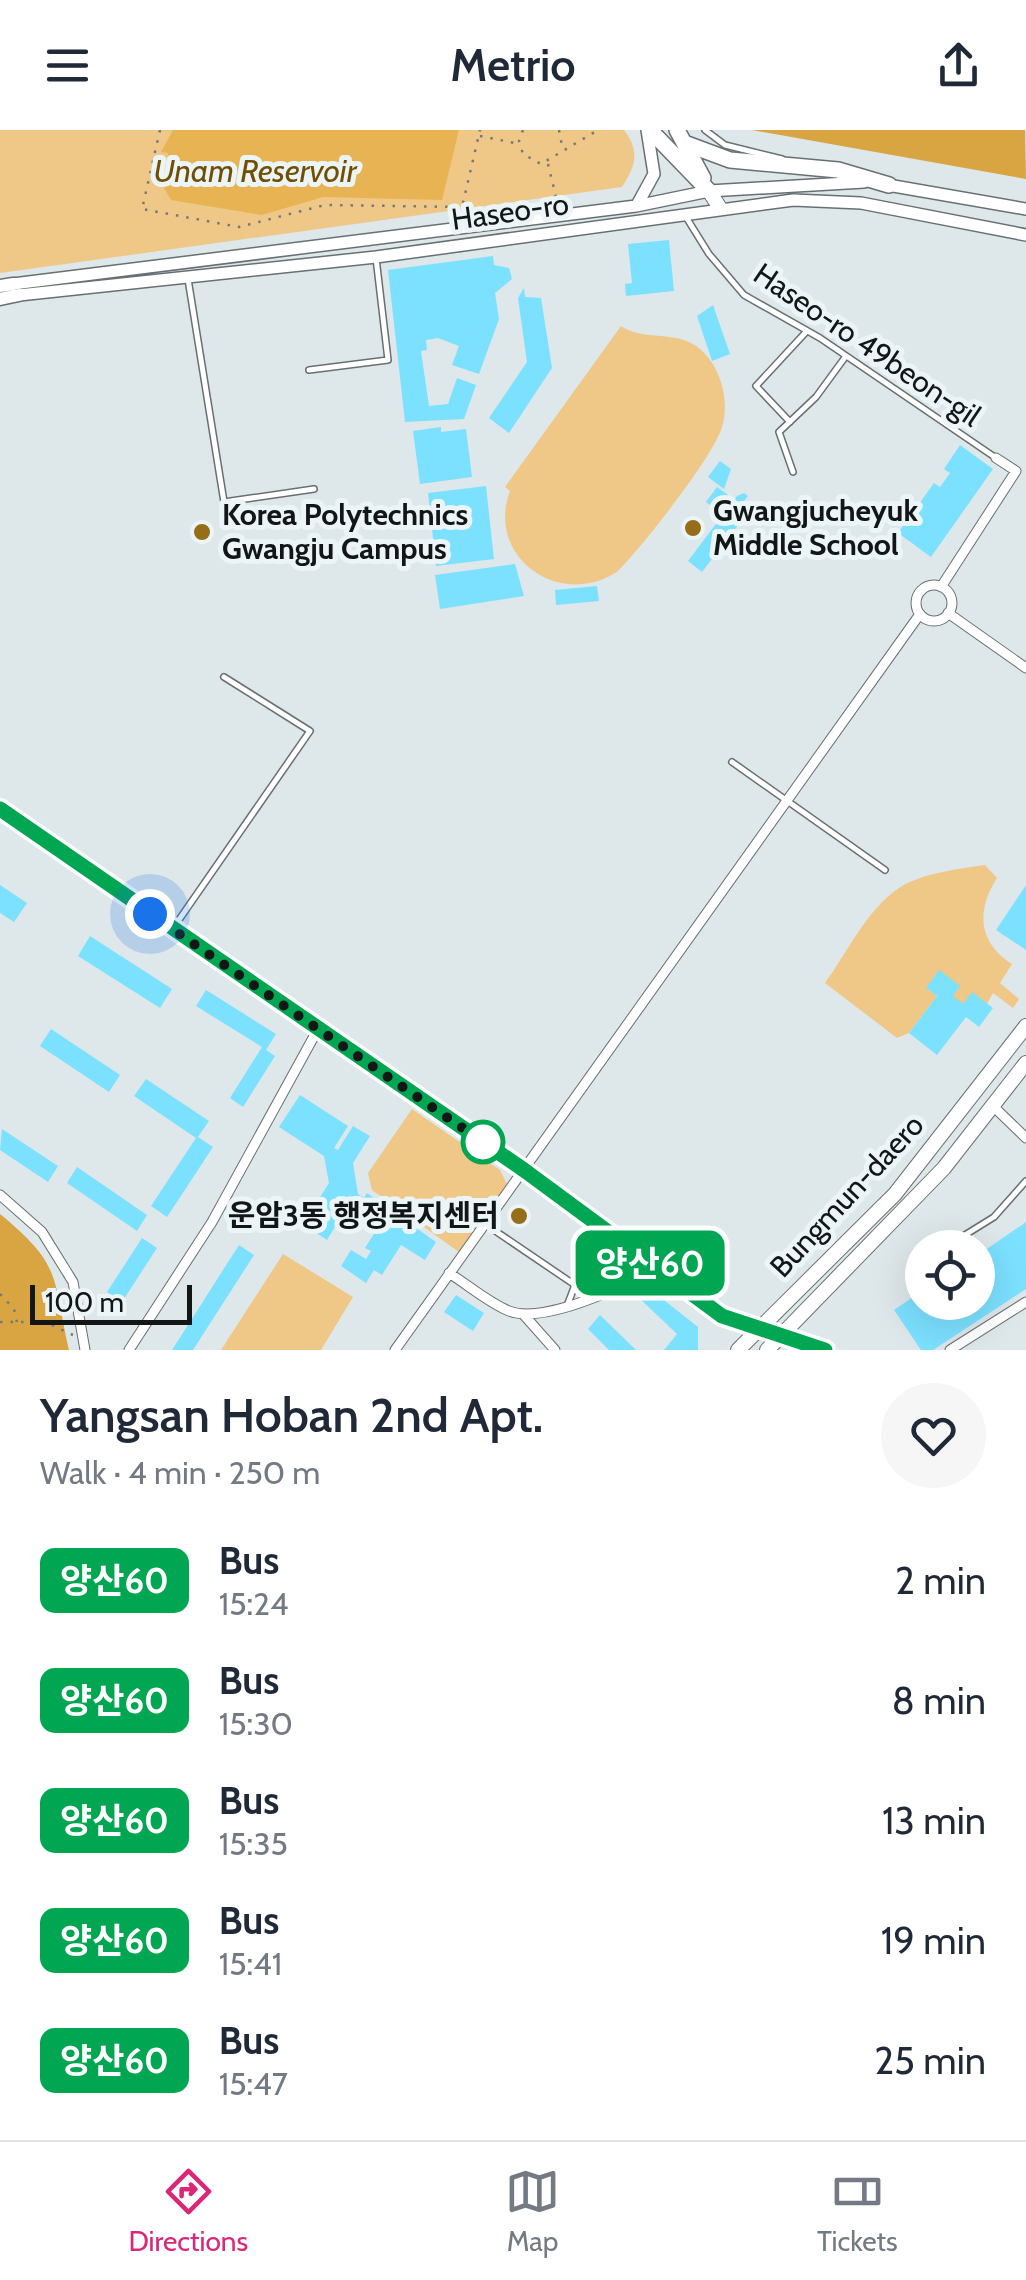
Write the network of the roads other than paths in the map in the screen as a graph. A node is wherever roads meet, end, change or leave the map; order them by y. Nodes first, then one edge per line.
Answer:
1 (648, 130) edge
2 (676, 130) edge
3 (704, 130) edge
4 (687, 144) junction
5 (794, 165) junction
6 (889, 185) junction
7 (708, 191) junction
8 (636, 206) junction
9 (720, 208) junction
10 (1026, 210) edge
11 (684, 214) junction
12 (1026, 235) edge
13 (376, 257) junction
14 (188, 276) junction
15 (10, 288) edge
16 (0, 298) edge
17 (806, 331) junction
18 (846, 356) junction
19 (309, 370) dead end
20 (790, 422) junction
21 (996, 458) joint
22 (793, 472) dead end
23 (314, 489) dead end
24 (941, 587) junction
25 (948, 613) junction
26 (920, 614) junction
27 (1026, 668) edge
28 (224, 677) dead end
29 (732, 762) dead end
30 (787, 800) junction
31 (0, 809) edge
32 (885, 870) dead end
33 (172, 929) junction
34 (1026, 1026) edge
35 (318, 1029) junction
36 (1026, 1063) edge
37 (994, 1107) junction
38 (1026, 1138) edge
39 (524, 1170) junction
40 (1026, 1181) edge
41 (0, 1194) edge
42 (486, 1224) junction
43 (973, 1230) edge
44 (659, 1270) junction
45 (449, 1273) junction
46 (1026, 1302) edge
47 (568, 1306) junction
48 (524, 1314) junction
49 (758, 1329) junction
50 (780, 1336) junction
51 (84, 1346) edge
52 (129, 1350) edge
53 (395, 1350) edge
54 (555, 1350) edge
55 (738, 1350) edge
56 (766, 1350) edge
57 (825, 1350) edge
58 (950, 1350) edge

1 - 7 highway
1 - 8 street
2 - 4 highway
3 - 5 lane
4 - 5 highway
4 - 7 highway
5 - 6 highway
6 - 7 street, Haseo-ro
6 - 10 street, Haseo-ro
7 - 8 street, Haseo-ro
7 - 9 main road
8 - 15 street, Haseo-ro
9 - 11 street, Haseo-ro
9 - 12 street, Haseo-ro
11 - 13 street, Haseo-ro
11 - 17 lane, Haseo-ro 49beon-gil
13 - 14 street, Haseo-ro
13 - 19 lane
14 - 15 street, Haseo-ro
14 - 23 lane
15 - 16 main road, Haseo-ro
17 - 18 lane, Haseo-ro 49beon-gil
17 - 20 lane
18 - 20 lane
18 - 21 lane, Haseo-ro 49beon-gil
20 - 22 lane
21 - 24 street
24 - 25 street
24 - 26 street
25 - 26 street
25 - 27 street
26 - 30 street
28 - 33 lane
29 - 30 lane
30 - 32 lane
30 - 39 street
31 - 33 main road
33 - 35 main road
34 - 49 main road, Bungmun-daero
35 - 39 main road
35 - 52 street
36 - 37 main road, Bungmun-daero
37 - 38 street
37 - 50 main road, Bungmun-daero
39 - 42 street
39 - 44 main road
40 - 43 lane
41 - 51 street
42 - 45 street
42 - 47 lane
44 - 47 street
44 - 49 main road
45 - 48 street
45 - 53 street
46 - 58 street
47 - 48 street
48 - 54 street
49 - 50 main road
49 - 55 main road, Bungmun-daero
50 - 56 main road, Bungmun-daero
50 - 57 main road

